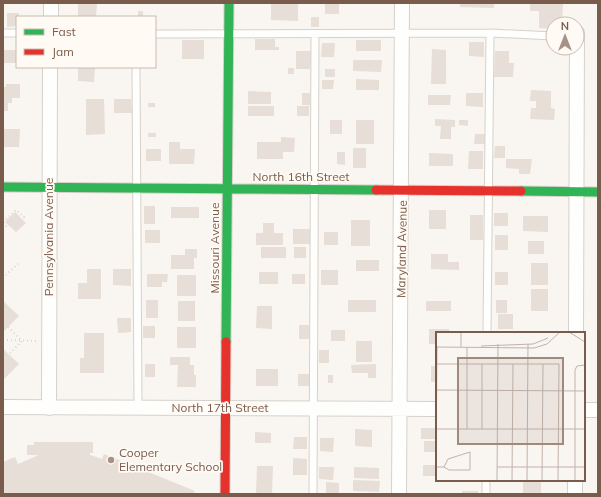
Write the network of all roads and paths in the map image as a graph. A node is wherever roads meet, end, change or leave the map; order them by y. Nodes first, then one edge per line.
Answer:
1 (51, 3) edge
2 (230, 3) edge
3 (402, 3) edge
4 (51, 16) edge
5 (3, 33) edge
6 (16, 33) edge
7 (402, 33) junction
8 (490, 33) junction
9 (156, 34) edge
10 (229, 34) junction
11 (315, 34) junction
12 (545, 36) edge
13 (577, 56) edge
14 (50, 68) edge
15 (136, 68) edge
16 (3, 187) edge
17 (49, 187) junction
18 (136, 188) junction
19 (227, 189) junction
20 (316, 189) junction
21 (402, 190) junction
22 (487, 191) junction
23 (577, 192) junction
24 (598, 192) edge
25 (22, 219) dead end
26 (3, 224) edge
27 (9, 225) dead end
28 (20, 262) dead end
29 (3, 278) edge
30 (8, 327) dead end
31 (487, 332) edge
32 (576, 332) edge
33 (3, 340) edge
34 (22, 341) junction
35 (49, 341) junction
36 (9, 354) dead end
37 (3, 407) edge
38 (49, 408) junction
39 (138, 408) junction
40 (226, 408) junction
41 (314, 409) junction
42 (400, 409) junction
43 (436, 409) edge
44 (585, 410) edge
45 (598, 410) edge
46 (486, 481) edge
47 (575, 481) edge
48 (225, 494) edge
49 (313, 494) edge
50 (399, 494) edge
51 (486, 494) edge
52 (575, 494) edge

1 - 4 street
2 - 10 street, Missouri Avenue
3 - 7 street, Maryland Avenue
5 - 6 lane
7 - 8 lane
7 - 11 lane
7 - 21 street, Maryland Avenue
8 - 12 lane
8 - 22 lane
9 - 10 lane
10 - 11 lane
10 - 19 street, Missouri Avenue
11 - 20 lane
13 - 23 street
14 - 17 street, Pennsylvania Avenue
15 - 18 lane
16 - 17 street, North 16th Street
17 - 18 street, North 16th Street
17 - 35 street, Pennsylvania Avenue
18 - 19 street, North 16th Street
18 - 39 lane
19 - 20 street, North 16th Street
19 - 40 street, Missouri Avenue
20 - 21 street, North 16th Street
20 - 41 lane
21 - 22 street, North 16th Street
21 - 42 street, Maryland Avenue
22 - 23 street, North 16th Street
22 - 31 lane
23 - 24 street, North 16th Street
23 - 32 street
25 - 26 path
26 - 27 path
28 - 29 path
30 - 34 path
33 - 34 path
34 - 35 path
34 - 36 path
35 - 38 street, Pennsylvania Avenue
37 - 38 street, North 17th Street
38 - 39 street, North 17th Street
39 - 40 street, North 17th Street
40 - 41 street, North 17th Street
40 - 48 street, Missouri Avenue
41 - 42 street, North 17th Street
41 - 49 lane
42 - 43 street, North 17th Street
42 - 50 street, Maryland Avenue
44 - 45 street
46 - 51 lane
47 - 52 street

